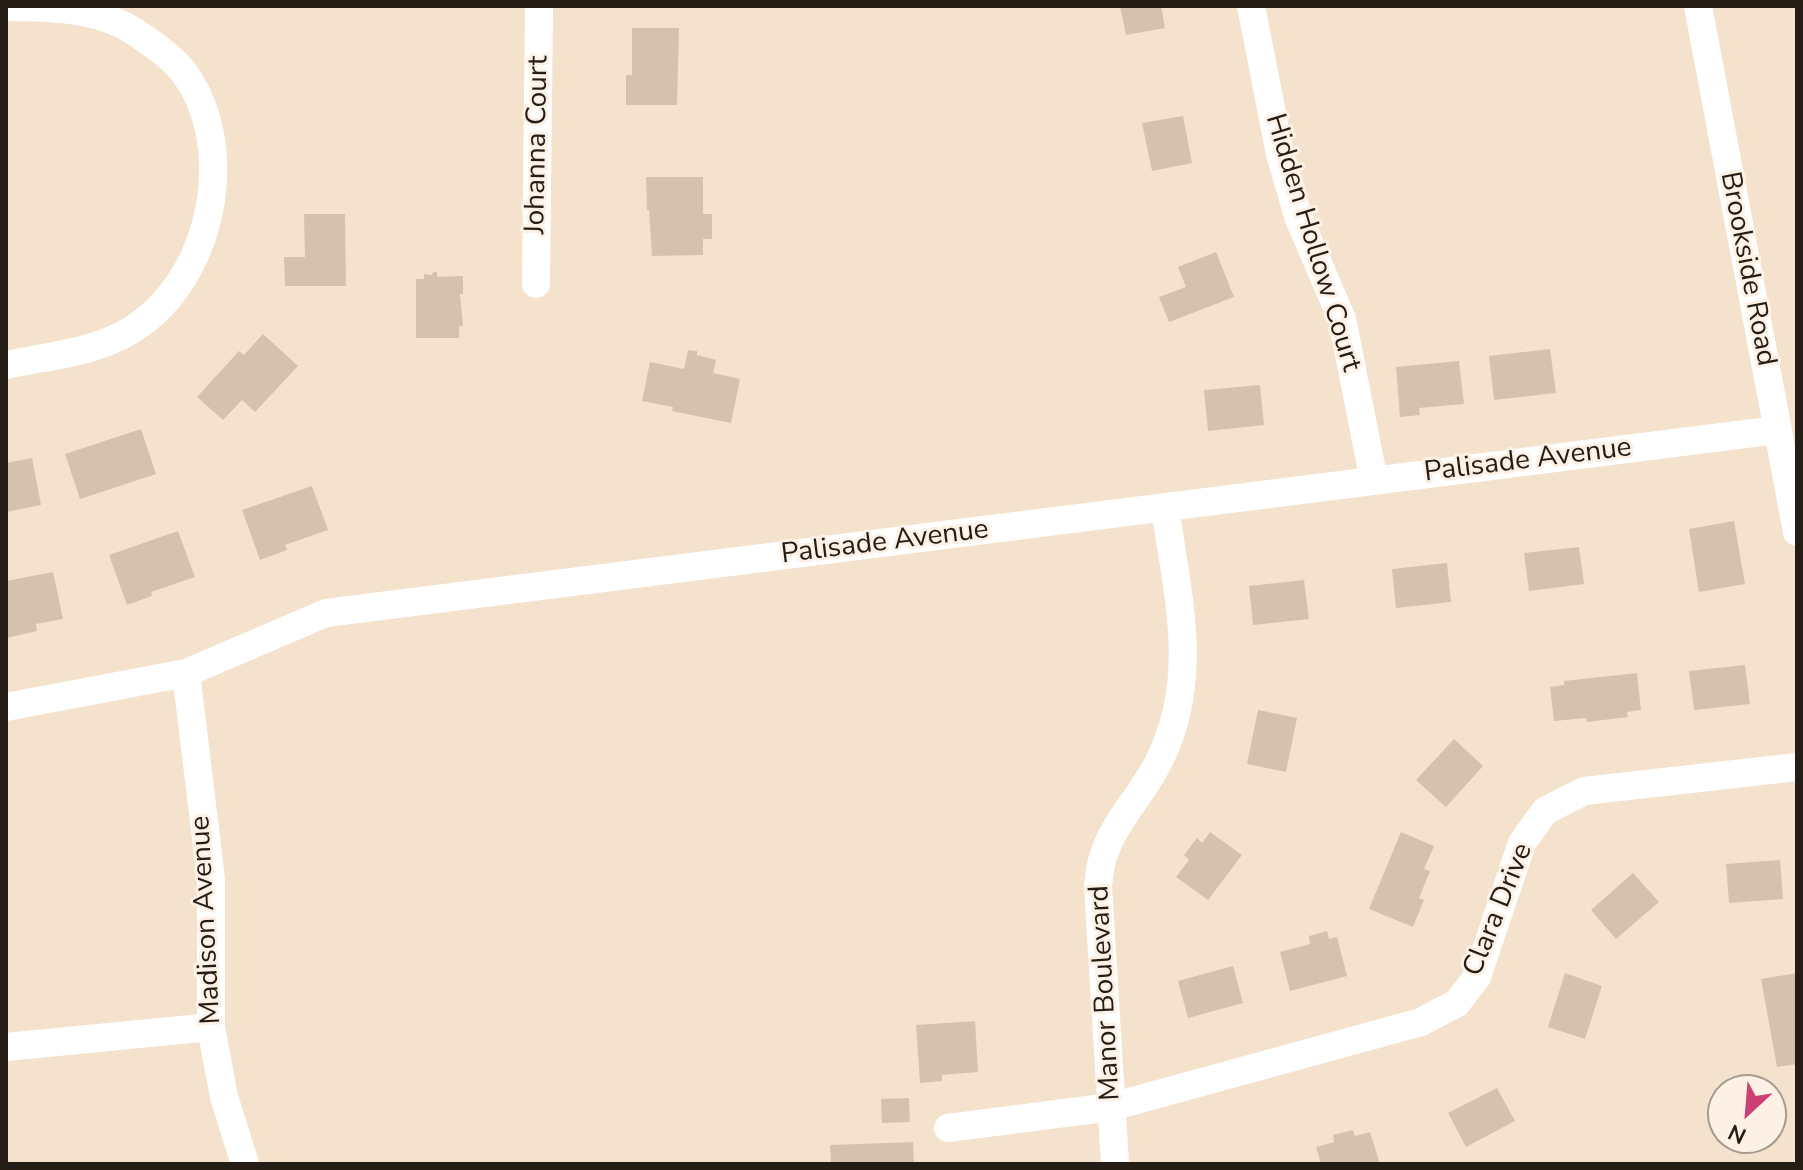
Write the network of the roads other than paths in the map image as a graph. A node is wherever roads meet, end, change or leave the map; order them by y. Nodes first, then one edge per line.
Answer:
1 (539, 6) edge
2 (1251, 6) edge
3 (1698, 6) edge
4 (6, 7) edge
5 (536, 284) dead end
6 (6, 365) edge
7 (1777, 430) junction
8 (1374, 481) junction
9 (1165, 507) junction
10 (1797, 532) edge
11 (186, 673) junction
12 (6, 707) edge
13 (1797, 767) edge
14 (211, 1027) junction
15 (6, 1047) edge
16 (1111, 1107) junction
17 (948, 1128) dead end
18 (245, 1164) edge
19 (1115, 1164) edge

1 - 5 street, Johanna Court
2 - 8 street, Hidden Hollow Court
3 - 7 street, Brookside Road
4 - 6 street
7 - 8 street, Palisade Avenue
7 - 10 street, Brookside Road
8 - 9 street, Palisade Avenue
9 - 11 street, Palisade Avenue
9 - 16 street, Manor Boulevard
11 - 12 street, Palisade Avenue
11 - 14 street, Madison Avenue
13 - 16 street, Clara Drive
14 - 15 street
14 - 18 street, Madison Avenue
16 - 17 street, Clara Drive
16 - 19 street, Manor Boulevard

